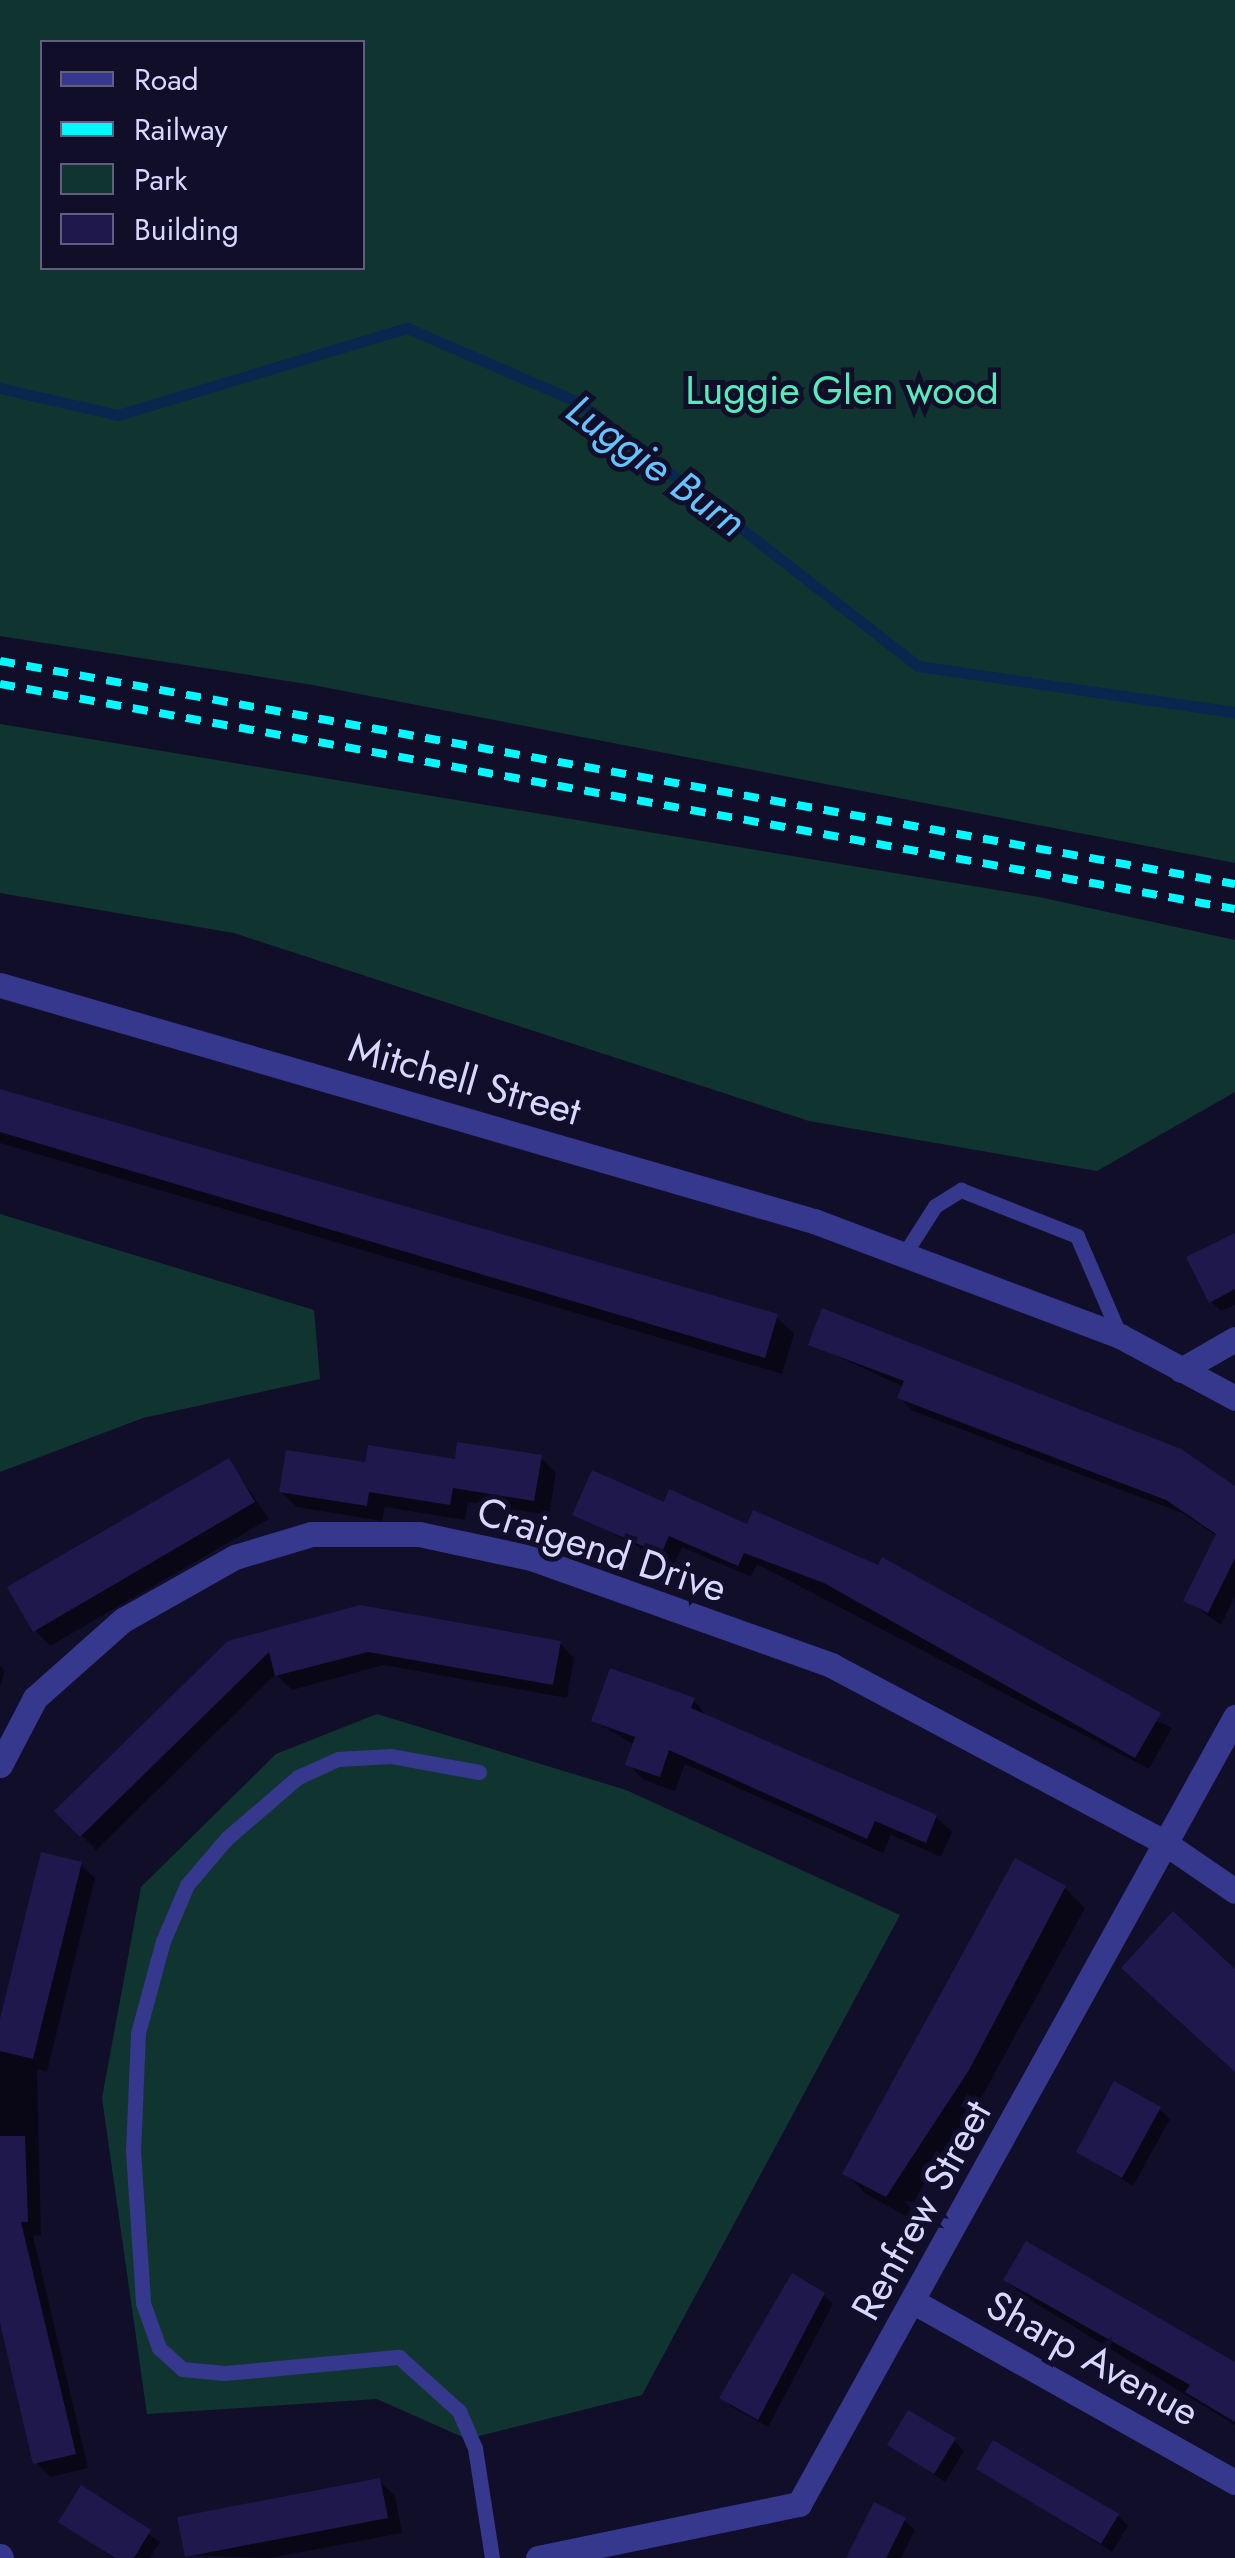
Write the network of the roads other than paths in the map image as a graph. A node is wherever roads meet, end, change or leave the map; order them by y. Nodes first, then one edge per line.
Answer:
1 (0, 984) edge
2 (905, 1253) junction
3 (1120, 1336) junction
4 (1235, 1339) edge
5 (1182, 1370) junction
6 (1235, 1398) edge
7 (1235, 1717) edge
8 (0, 1765) edge
9 (478, 1772) dead end
10 (1162, 1841) junction
11 (1235, 1891) edge
12 (914, 2302) junction
13 (1235, 2482) edge
14 (492, 2558) edge
15 (538, 2558) edge

1 - 2 street, Mitchell Street
2 - 3 street, Mitchell Street
2 - 3 lane
3 - 5 street, Mitchell Street
4 - 5 street
5 - 6 street, Mitchell Street
7 - 10 street, Renfrew Street
8 - 10 street, Craigend Drive
9 - 14 lane
10 - 11 street, Craigend Drive
10 - 12 street, Renfrew Street
12 - 13 street, Sharp Avenue
12 - 15 street, Renfrew Street

